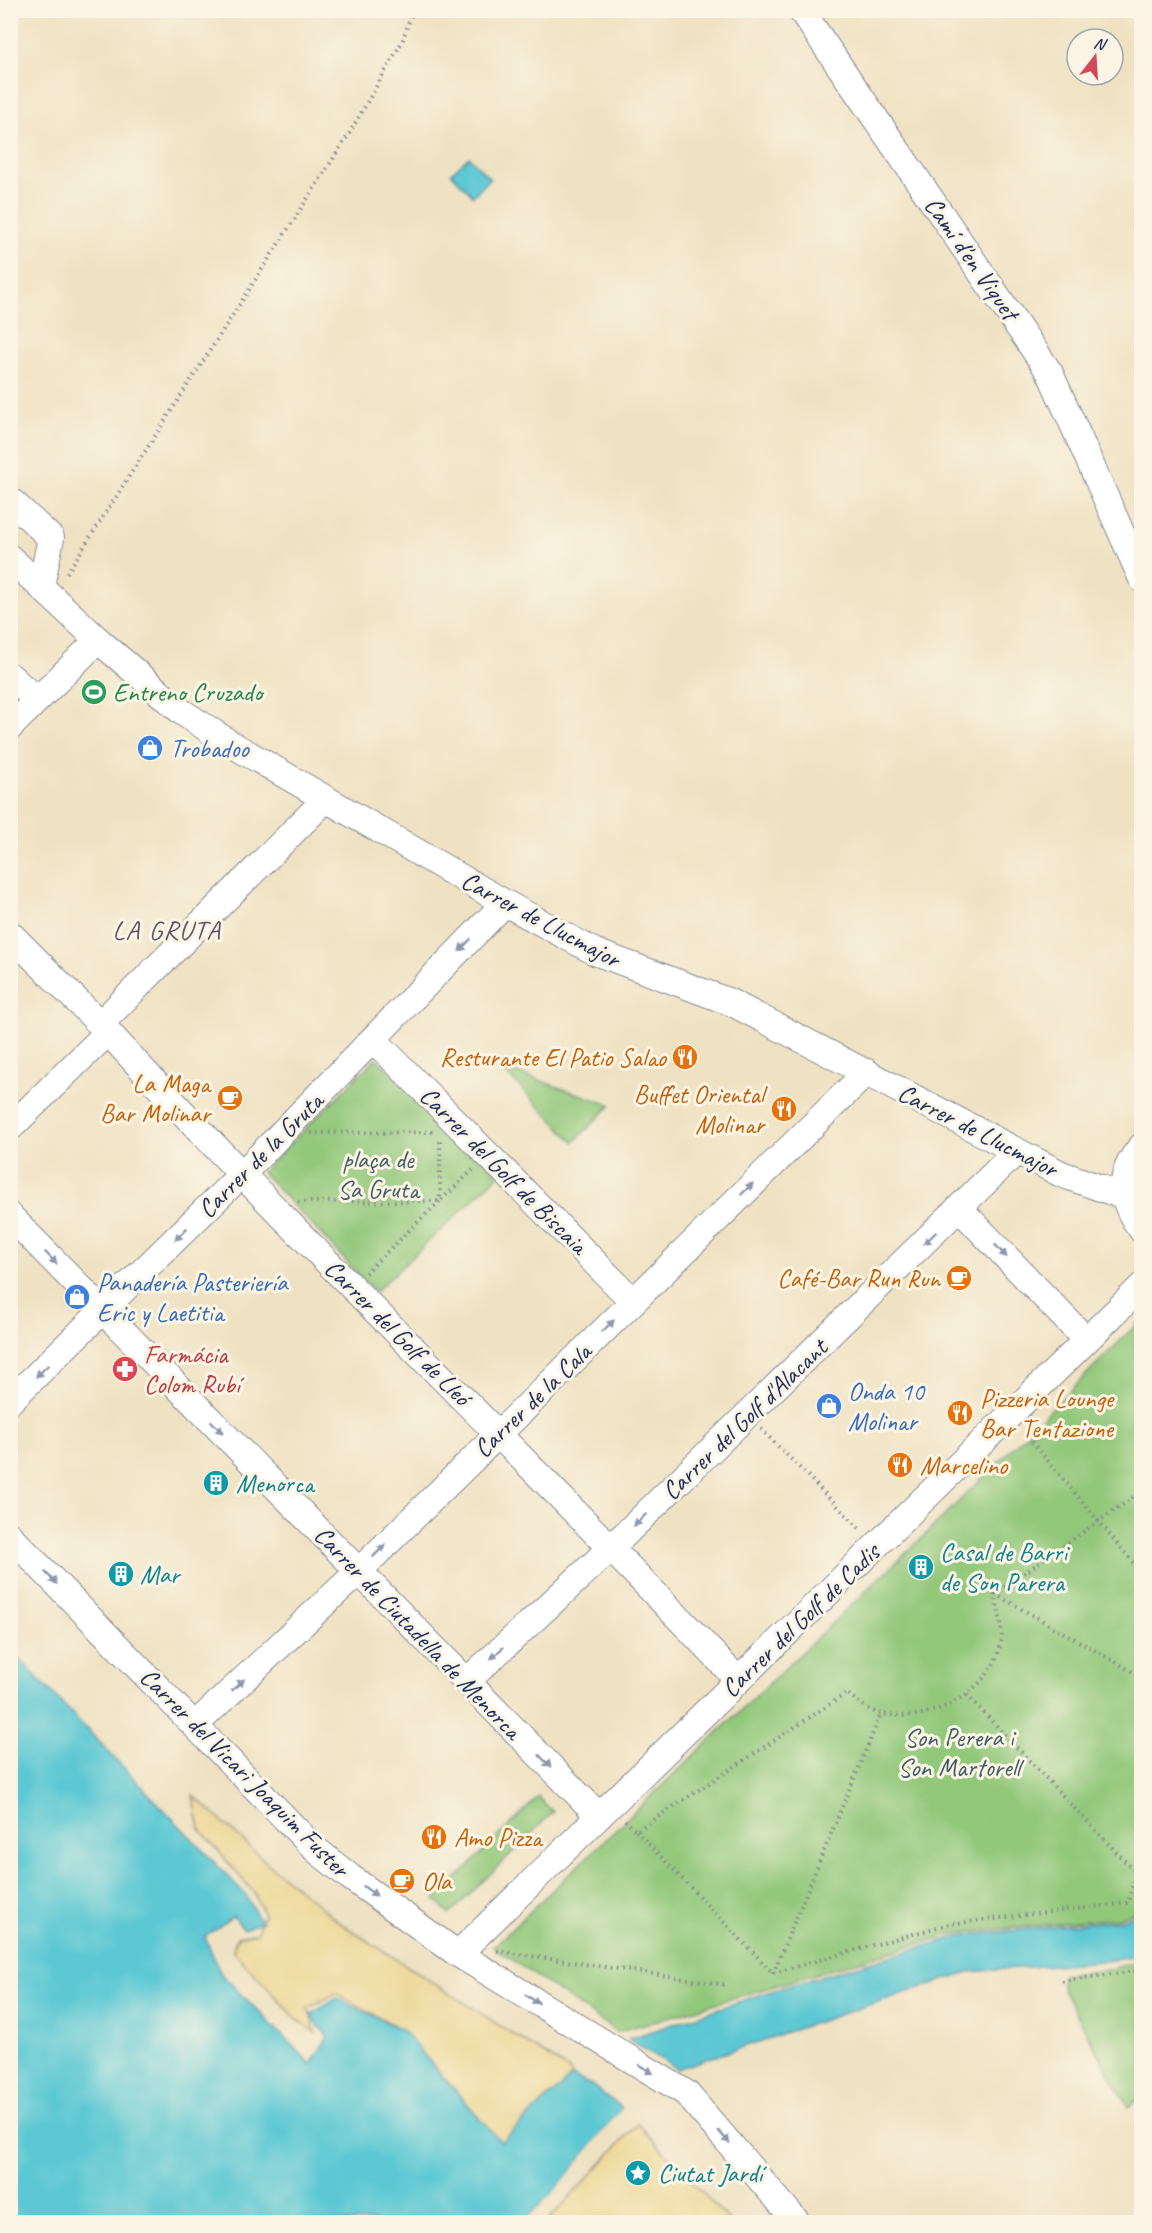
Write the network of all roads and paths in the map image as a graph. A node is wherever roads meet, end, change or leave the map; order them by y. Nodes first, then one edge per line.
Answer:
1 (413, 10) edge
2 (801, 10) edge
3 (10, 500) edge
4 (1114, 521) junction
5 (1142, 532) edge
6 (10, 558) edge
7 (1142, 579) edge
8 (46, 591) junction
9 (98, 640) junction
10 (10, 676) edge
11 (37, 700) junction
12 (10, 727) edge
13 (326, 799) junction
14 (506, 903) junction
15 (10, 934) edge
16 (101, 1033) junction
17 (374, 1040) junction
18 (867, 1072) junction
19 (10, 1128) edge
20 (282, 1133) junction
21 (1142, 1146) edge
22 (1016, 1152) junction
23 (489, 1155) junction
24 (242, 1174) junction
25 (1123, 1196) junction
26 (441, 1201) junction
27 (269, 1202) junction
28 (960, 1209) junction
29 (10, 1216) edge
30 (1142, 1230) edge
31 (352, 1286) junction
32 (1142, 1286) edge
33 (633, 1301) junction
34 (104, 1311) junction
35 (1086, 1340) junction
36 (10, 1401) edge
37 (747, 1416) junction
38 (498, 1434) junction
39 (1032, 1442) dead end
40 (1142, 1491) edge
41 (1098, 1522) junction
42 (10, 1536) edge
43 (876, 1545) junction
44 (612, 1547) junction
45 (359, 1571) junction
46 (1142, 1573) edge
47 (994, 1594) junction
48 (1142, 1677) edge
49 (738, 1680) junction
50 (467, 1681) junction
51 (967, 1695) junction
52 (881, 1714) junction
53 (195, 1725) junction
54 (605, 1810) junction
55 (636, 1831) junction
56 (1139, 1874) edge
57 (1142, 1880) edge
58 (489, 1950) dead end
59 (458, 1954) junction
60 (1142, 1971) edge
61 (774, 1973) junction
62 (1062, 1981) dead end
63 (728, 1985) dead end
64 (797, 2223) edge

1 - 8 path
2 - 4 street, Camí d'en Viquet
3 - 8 street
4 - 5 street
4 - 7 street, Camí d'en Viquet
6 - 8 street, Carrer de Llucmajor
8 - 9 street, Carrer de Llucmajor
9 - 11 street
9 - 13 street, Carrer de Llucmajor
10 - 11 street
11 - 12 street
13 - 14 street, Carrer de Llucmajor
13 - 16 street
14 -> 17 street, Carrer de la Gruta
14 - 18 street, Carrer de Llucmajor
15 - 16 street, Carrer del Golf de Lleó
16 - 19 street
16 - 24 street, Carrer del Golf de Lleó
17 - 20 street, Carrer de la Gruta
17 - 23 street, Carrer del Golf de Biscaia
18 - 22 street, Carrer de Llucmajor
33 -> 18 street, Carrer de la Cala
20 - 24 street, Carrer de la Gruta
20 - 26 path
21 - 25 street
22 - 25 street, Carrer de Llucmajor
22 - 28 street, Carrer del Golf d'Alacant
23 - 26 path
23 - 33 street, Carrer del Golf de Biscaia
24 - 27 street, Carrer del Golf de Lleó
24 -> 34 street, Carrer de la Gruta
25 - 30 street
26 - 27 path
26 - 31 path
27 - 31 street, Carrer del Golf de Lleó
28 -> 35 street
28 -> 37 street, Carrer del Golf d'Alacant
29 -> 34 street, Carrer de Ciutadella de Menorca
31 - 38 street, Carrer del Golf de Lleó
32 - 35 street, Carrer del Golf de Cadis
38 -> 33 street, Carrer de la Cala
34 -> 36 street, Carrer de la Gruta
34 -> 45 street, Carrer de Ciutadella de Menorca
35 - 43 street, Carrer del Golf de Cadis
37 - 43 path
37 -> 44 street, Carrer del Golf d'Alacant
38 - 44 street, Carrer del Golf de Lleó
45 -> 38 street, Carrer de la Cala
39 - 41 path
40 - 41 path
41 - 46 path
41 - 47 path
42 -> 53 street, Carrer del Vicari Joaquim Fuster
43 - 49 street, Carrer del Golf de Cadis
44 - 49 street, Carrer del Golf de Lleó
44 -> 50 street, Carrer del Golf d'Alacant
45 - 50 street, Carrer de Ciutadella de Menorca
53 -> 45 street, Carrer de la Cala
47 - 48 path
47 - 51 path
49 - 54 street, Carrer del Golf de Cadis
50 -> 54 street, Carrer de Ciutadella de Menorca
51 - 52 path
51 - 56 path
52 - 55 path
52 - 61 path
53 -> 59 street, Carrer del Vicari Joaquim Fuster
54 - 55 path
54 - 59 street, Carrer del Golf de Cadis
55 - 61 path
56 - 57 path
56 - 61 path
58 - 63 path
59 -> 64 street, Carrer del Vicari Joaquim Fuster
60 - 62 path

